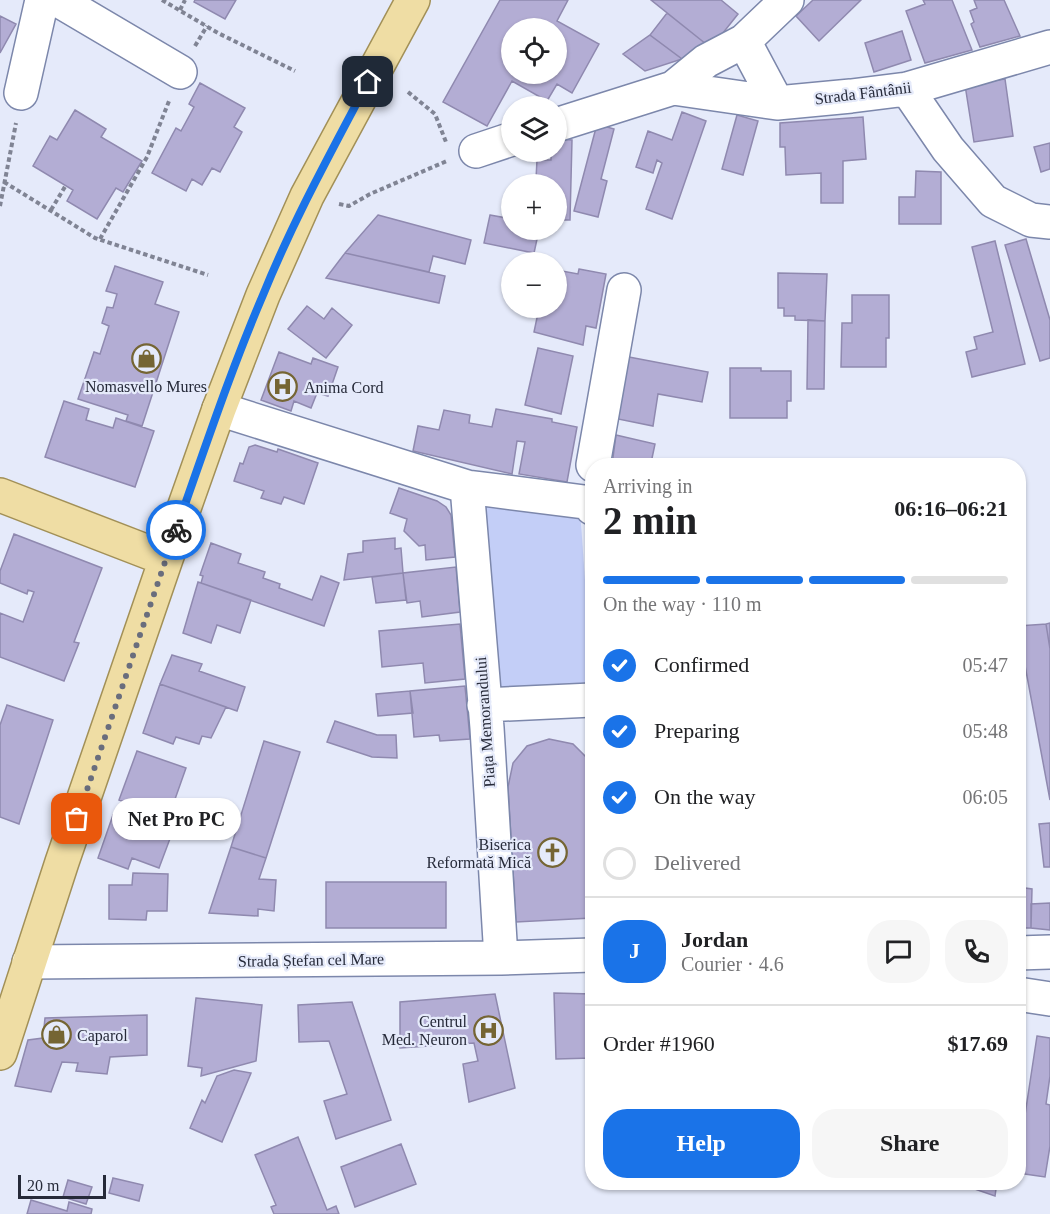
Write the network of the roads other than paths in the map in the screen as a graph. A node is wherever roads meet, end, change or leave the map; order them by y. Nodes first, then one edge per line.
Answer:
1 (42, 0) edge
2 (58, 0) edge
3 (413, 0) edge
4 (787, 0) edge
5 (744, 41) junction
6 (1050, 47) edge
7 (180, 72) road end
8 (673, 88) junction
9 (907, 89) junction
10 (21, 93) road end
11 (777, 103) junction
12 (567, 122) edge
13 (501, 141) edge
14 (461, 146) road end
15 (1050, 222) edge
16 (624, 290) dead end
17 (219, 409) junction
18 (594, 458) edge
19 (467, 487) junction
20 (0, 495) edge
21 (585, 502) edge
22 (166, 559) junction
23 (585, 700) edge
24 (484, 705) junction
25 (1050, 952) edge
26 (1026, 953) edge
27 (585, 955) edge
28 (501, 958) junction
29 (29, 962) junction
30 (1026, 995) edge
31 (1050, 999) edge
32 (0, 1053) edge

1 - 10 street
2 - 7 street
3 - 17 main road
4 - 5 street
5 - 8 street
5 - 11 street
6 - 9 street, Strada Fântânii
8 - 11 street, Strada Fântânii
8 - 12 street
9 - 11 street, Strada Fântânii
9 - 15 street
13 - 14 street
16 - 18 street
17 - 19 street
17 - 22 main road
19 - 21 street
19 - 24 street, Piața Memorandului
20 - 22 main road
22 - 29 main road
23 - 24 street
24 - 28 street, Piața Memorandului
25 - 26 street
27 - 28 street, Strada Ștefan cel Mare
28 - 29 street, Strada Ștefan cel Mare
29 - 32 main road
30 - 31 street

